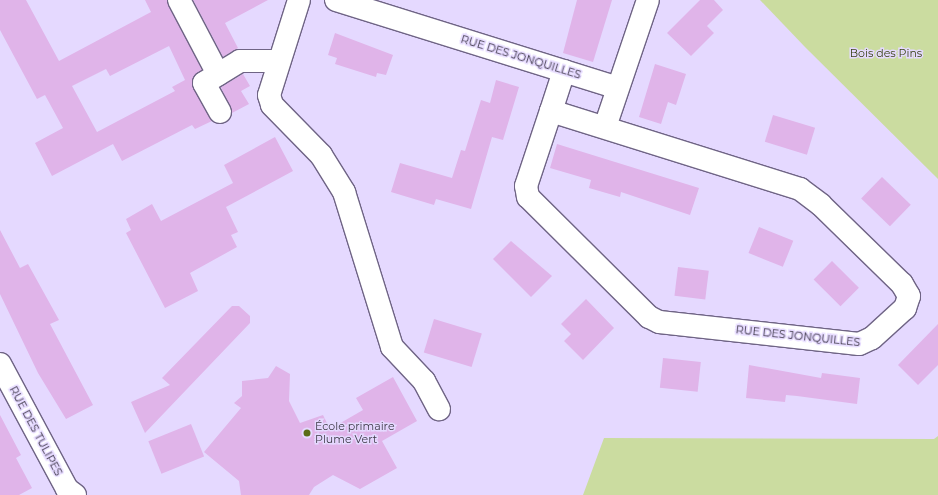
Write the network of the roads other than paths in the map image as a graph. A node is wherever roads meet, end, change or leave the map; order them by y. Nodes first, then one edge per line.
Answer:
1 (179, 0) edge
2 (299, 0) edge
3 (336, 0) edge
4 (648, 0) edge
5 (279, 61) junction
6 (564, 71) junction
7 (218, 74) junction
8 (616, 87) junction
9 (551, 111) junction
10 (220, 112) dead end
11 (605, 127) junction
12 (0, 364) edge
13 (439, 409) dead end
14 (75, 495) edge

1 - 7 street
2 - 5 street
3 - 6 street, RUE DES JONQUILLES
4 - 8 street
5 - 7 street
5 - 13 street
6 - 8 street, RUE DES JONQUILLES
6 - 9 street
7 - 10 street
8 - 11 street
9 - 11 street, RUE DES JONQUILLES
9 - 11 street, RUE DES JONQUILLES
12 - 14 street, RUE DES TULIPES

